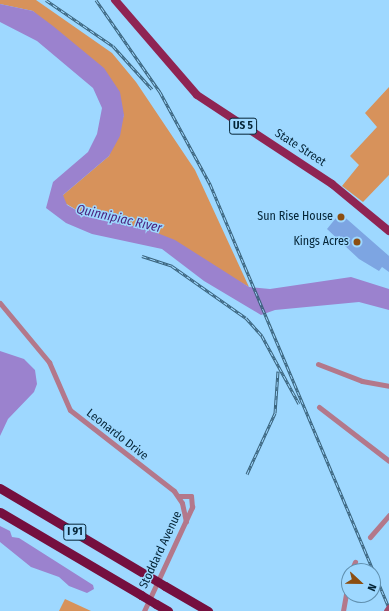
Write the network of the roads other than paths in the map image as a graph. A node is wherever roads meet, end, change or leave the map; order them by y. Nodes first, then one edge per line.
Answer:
1 (115, 0) edge
2 (389, 231) edge
3 (0, 303) edge
4 (318, 364) dead end
5 (389, 386) edge
6 (319, 407) dead end
7 (389, 461) edge
8 (0, 488) edge
9 (179, 496) junction
10 (0, 512) edge
11 (389, 515) edge
12 (186, 522) junction
13 (370, 537) dead end
14 (389, 608) edge
15 (144, 611) edge
16 (168, 611) edge
17 (208, 611) edge
18 (387, 611) edge

1 - 2 main road, State Street / US 5
3 - 9 street, Leonardo Drive
4 - 5 street
6 - 7 street
8 - 17 highway, I 91, bridge
9 - 12 street
9 - 12 street, Stoddard Avenue
10 - 16 highway, I 91, bridge
11 - 13 street
12 - 15 street, Stoddard Avenue
14 - 18 main road, bridge

